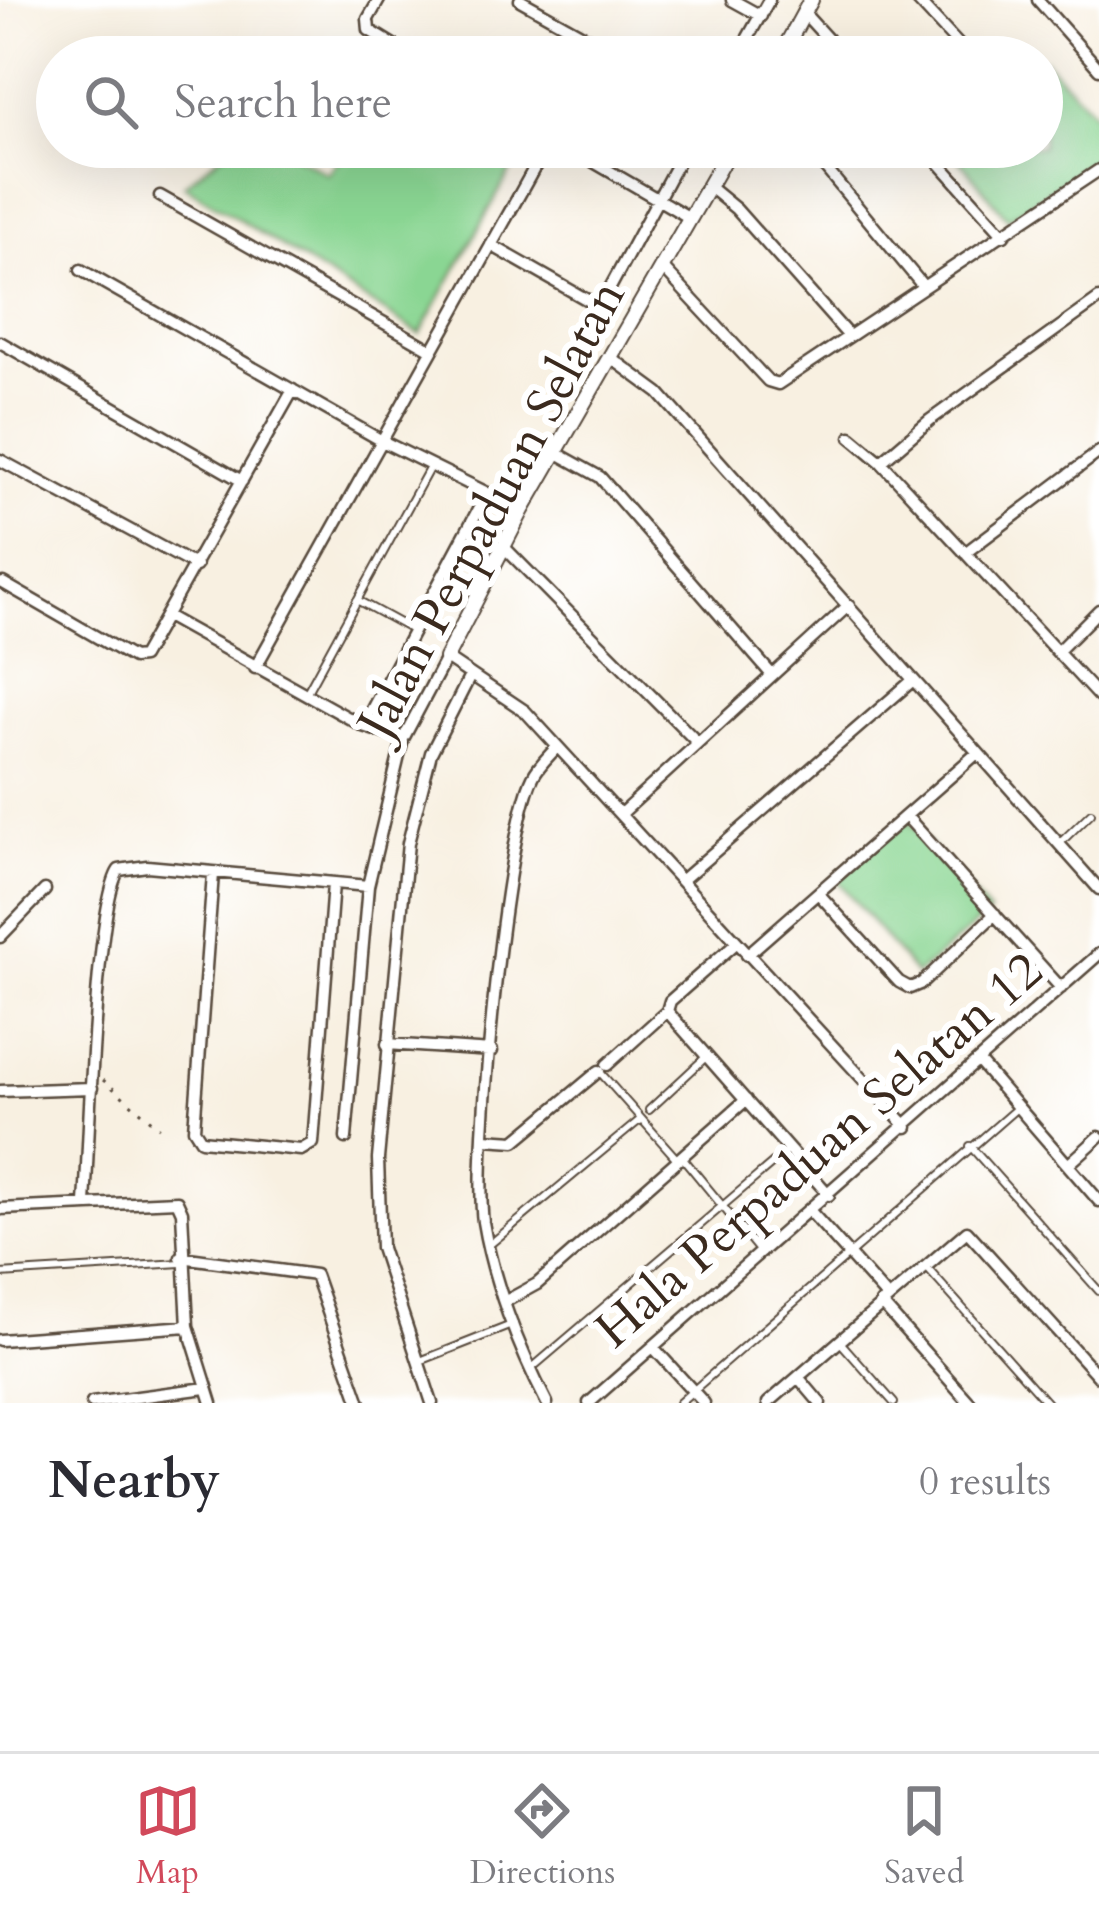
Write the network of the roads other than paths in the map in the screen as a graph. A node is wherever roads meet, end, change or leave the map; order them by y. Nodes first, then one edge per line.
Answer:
1 (379, 0) edge
2 (520, 0) edge
3 (732, 0) edge
4 (769, 0) edge
5 (917, 0) edge
6 (1038, 0) edge
7 (807, 6) edge
8 (760, 16) junction
9 (376, 36) edge
10 (584, 36) edge
11 (749, 36) edge
12 (791, 36) edge
13 (829, 36) edge
14 (950, 36) edge
15 (1099, 69) edge
16 (534, 168) edge
17 (606, 168) edge
18 (675, 168) edge
19 (718, 168) edge
20 (825, 168) edge
21 (944, 168) edge
22 (1099, 170) edge
23 (708, 186) junction
24 (160, 196) dead end
25 (659, 197) junction
26 (690, 218) junction
27 (1004, 235) junction
28 (491, 245) junction
29 (662, 267) junction
30 (81, 270) dead end
31 (923, 286) junction
32 (1099, 299) edge
33 (847, 334) junction
34 (0, 342) edge
35 (432, 350) junction
36 (610, 358) junction
37 (293, 390) junction
38 (850, 437) dead end
39 (384, 442) junction
40 (555, 452) junction
41 (1099, 452) edge
42 (0, 460) edge
43 (881, 462) junction
44 (431, 464) junction
45 (242, 481) junction
46 (487, 493) junction
47 (522, 510) junction
48 (506, 549) junction
49 (964, 553) junction
50 (196, 566) junction
51 (4, 583) dead end
52 (357, 600) junction
53 (849, 605) junction
54 (1099, 610) edge
55 (168, 617) junction
56 (412, 630) junction
57 (1058, 652) junction
58 (446, 658) junction
59 (255, 668) junction
60 (772, 675) junction
61 (470, 676) junction
62 (912, 681) junction
63 (305, 695) junction
64 (1099, 697) edge
65 (363, 726) junction
66 (403, 739) junction
67 (696, 741) junction
68 (556, 748) junction
69 (975, 755) junction
70 (623, 812) junction
71 (1091, 813) dead end
72 (906, 816) junction
73 (1058, 844) junction
74 (213, 874) junction
75 (682, 880) junction
76 (333, 884) junction
77 (368, 886) junction
78 (1099, 889) edge
79 (45, 890) dead end
80 (818, 893) junction
81 (995, 914) junction
82 (0, 937) edge
83 (736, 943) junction
84 (1099, 953) edge
85 (747, 955) junction
86 (1061, 988) junction
87 (667, 1011) junction
88 (387, 1044) junction
89 (492, 1051) junction
90 (709, 1055) junction
91 (979, 1062) junction
92 (603, 1068) junction
93 (92, 1088) junction
94 (0, 1091) edge
95 (746, 1100) junction
96 (1018, 1107) junction
97 (649, 1110) dead end
98 (641, 1119) junction
99 (907, 1127) junction
100 (1099, 1137) edge
101 (346, 1138) dead end
102 (485, 1139) junction
103 (970, 1146) junction
104 (788, 1150) junction
105 (681, 1160) junction
106 (1068, 1165) junction
107 (829, 1195) junction
108 (1099, 1201) edge
109 (85, 1203) junction
110 (724, 1205) junction
111 (0, 1209) edge
112 (811, 1211) junction
113 (488, 1246) junction
114 (848, 1252) junction
115 (761, 1253) junction
116 (181, 1260) junction
117 (924, 1264) junction
118 (0, 1274) edge
119 (1099, 1291) edge
120 (884, 1300) junction
121 (506, 1301) junction
122 (514, 1324) junction
123 (188, 1326) junction
124 (0, 1340) edge
125 (838, 1340) junction
126 (653, 1347) junction
127 (417, 1363) junction
128 (530, 1370) junction
129 (1099, 1376) edge
130 (798, 1377) junction
131 (206, 1388) junction
132 (693, 1391) junction
133 (92, 1403) edge
134 (212, 1403) edge
135 (360, 1403) edge
136 (432, 1403) edge
137 (547, 1403) edge
138 (589, 1403) edge
139 (679, 1403) edge
140 (704, 1403) edge
141 (768, 1403) edge
142 (820, 1403) edge
143 (894, 1403) edge
144 (970, 1403) edge
145 (1048, 1403) edge

1 - 9 street
2 - 10 street
3 - 8 street
4 - 8 street
5 - 14 street
6 - 15 street
7 - 12 street
7 - 13 street
8 - 11 street
16 - 28 street
17 - 25 street
18 - 25 street
19 - 23 street, Jalan Perpaduan Selatan
20 - 31 street
21 - 27 street
22 - 27 street
23 - 26 street, Jalan Perpaduan Selatan
23 - 33 street
24 - 35 street
25 - 26 street
25 - 28 street
26 - 29 street, Jalan Perpaduan Selatan
27 - 31 street
28 - 35 street
29 - 33 street
29 - 36 street, Jalan Perpaduan Selatan
30 - 37 street
31 - 33 street
32 - 43 street
34 - 45 street
35 - 39 street
36 - 40 street, Jalan Perpaduan Selatan
36 - 53 street
37 - 39 street
37 - 45 street
38 - 43 street
39 - 44 street
39 - 59 street
40 - 47 street, Jalan Perpaduan Selatan
40 - 60 street
41 - 49 street
42 - 50 street
43 - 49 street
44 - 46 street
44 - 52 lane
45 - 50 street
46 - 47 street
46 - 56 street
47 - 48 street, Jalan Perpaduan Selatan
48 - 58 street, Jalan Perpaduan Selatan
48 - 67 street
49 - 57 street
50 - 55 street
51 - 55 street
52 - 56 lane
52 - 63 lane
53 - 60 street
53 - 62 street
54 - 57 street
55 - 59 street
56 - 65 street
57 - 64 street
58 - 61 street
58 - 66 street, Jalan Perpaduan Selatan
59 - 63 street
60 - 67 street
61 - 68 street
61 - 88 street
62 - 69 street
62 - 75 street
63 - 65 street
65 - 66 street
66 - 77 street, Jalan Perpaduan Selatan
67 - 70 street
68 - 70 street
68 - 89 street
69 - 72 street
69 - 73 street
70 - 75 street
71 - 73 lane
72 - 80 street
72 - 81 street
73 - 78 street
74 - 76 street
74 - 76 street
74 - 93 street
75 - 83 street
76 - 77 street
77 - 101 street, Jalan Perpaduan Selatan
79 - 82 street
80 - 81 street
80 - 85 street
81 - 86 street
83 - 85 street
83 - 87 street
84 - 86 street, Hala Perpaduan Selatan 12
85 - 99 street
86 - 91 street, Hala Perpaduan Selatan 12
87 - 90 street
87 - 92 street
88 - 89 street
88 - 127 street
89 - 102 street
90 - 95 street
90 - 97 lane
91 - 96 street
91 - 99 street, Hala Perpaduan Selatan 12
92 - 98 lane
92 - 102 street
93 - 94 street
93 - 109 street
95 - 104 street
95 - 105 street
96 - 103 lane
96 - 106 street
98 - 105 lane
98 - 113 lane
99 - 107 street, Hala Perpaduan Selatan 12
100 - 106 street
102 - 113 street
103 - 114 lane
103 - 119 lane
104 - 107 street
104 - 110 lane
105 - 110 lane
105 - 121 street
106 - 108 street
107 - 112 street, Hala Perpaduan Selatan 12
109 - 111 street
109 - 116 street
110 - 115 lane
110 - 128 lane
112 - 114 street
112 - 115 street, Hala Perpaduan Selatan 12
113 - 121 street
114 - 120 street
114 - 132 lane
115 - 126 street, Hala Perpaduan Selatan 12
116 - 118 lane
116 - 123 street
116 - 135 street
117 - 120 street
117 - 129 street
117 - 145 lane
120 - 125 street
120 - 144 street
121 - 122 street
122 - 127 lane
122 - 128 street
123 - 124 street
123 - 131 street
125 - 130 street
125 - 143 lane
126 - 132 street
126 - 138 street, Hala Perpaduan Selatan 12
127 - 136 street
128 - 137 street
130 - 141 street
130 - 142 street
131 - 133 street
131 - 134 street
132 - 139 lane
132 - 140 street

